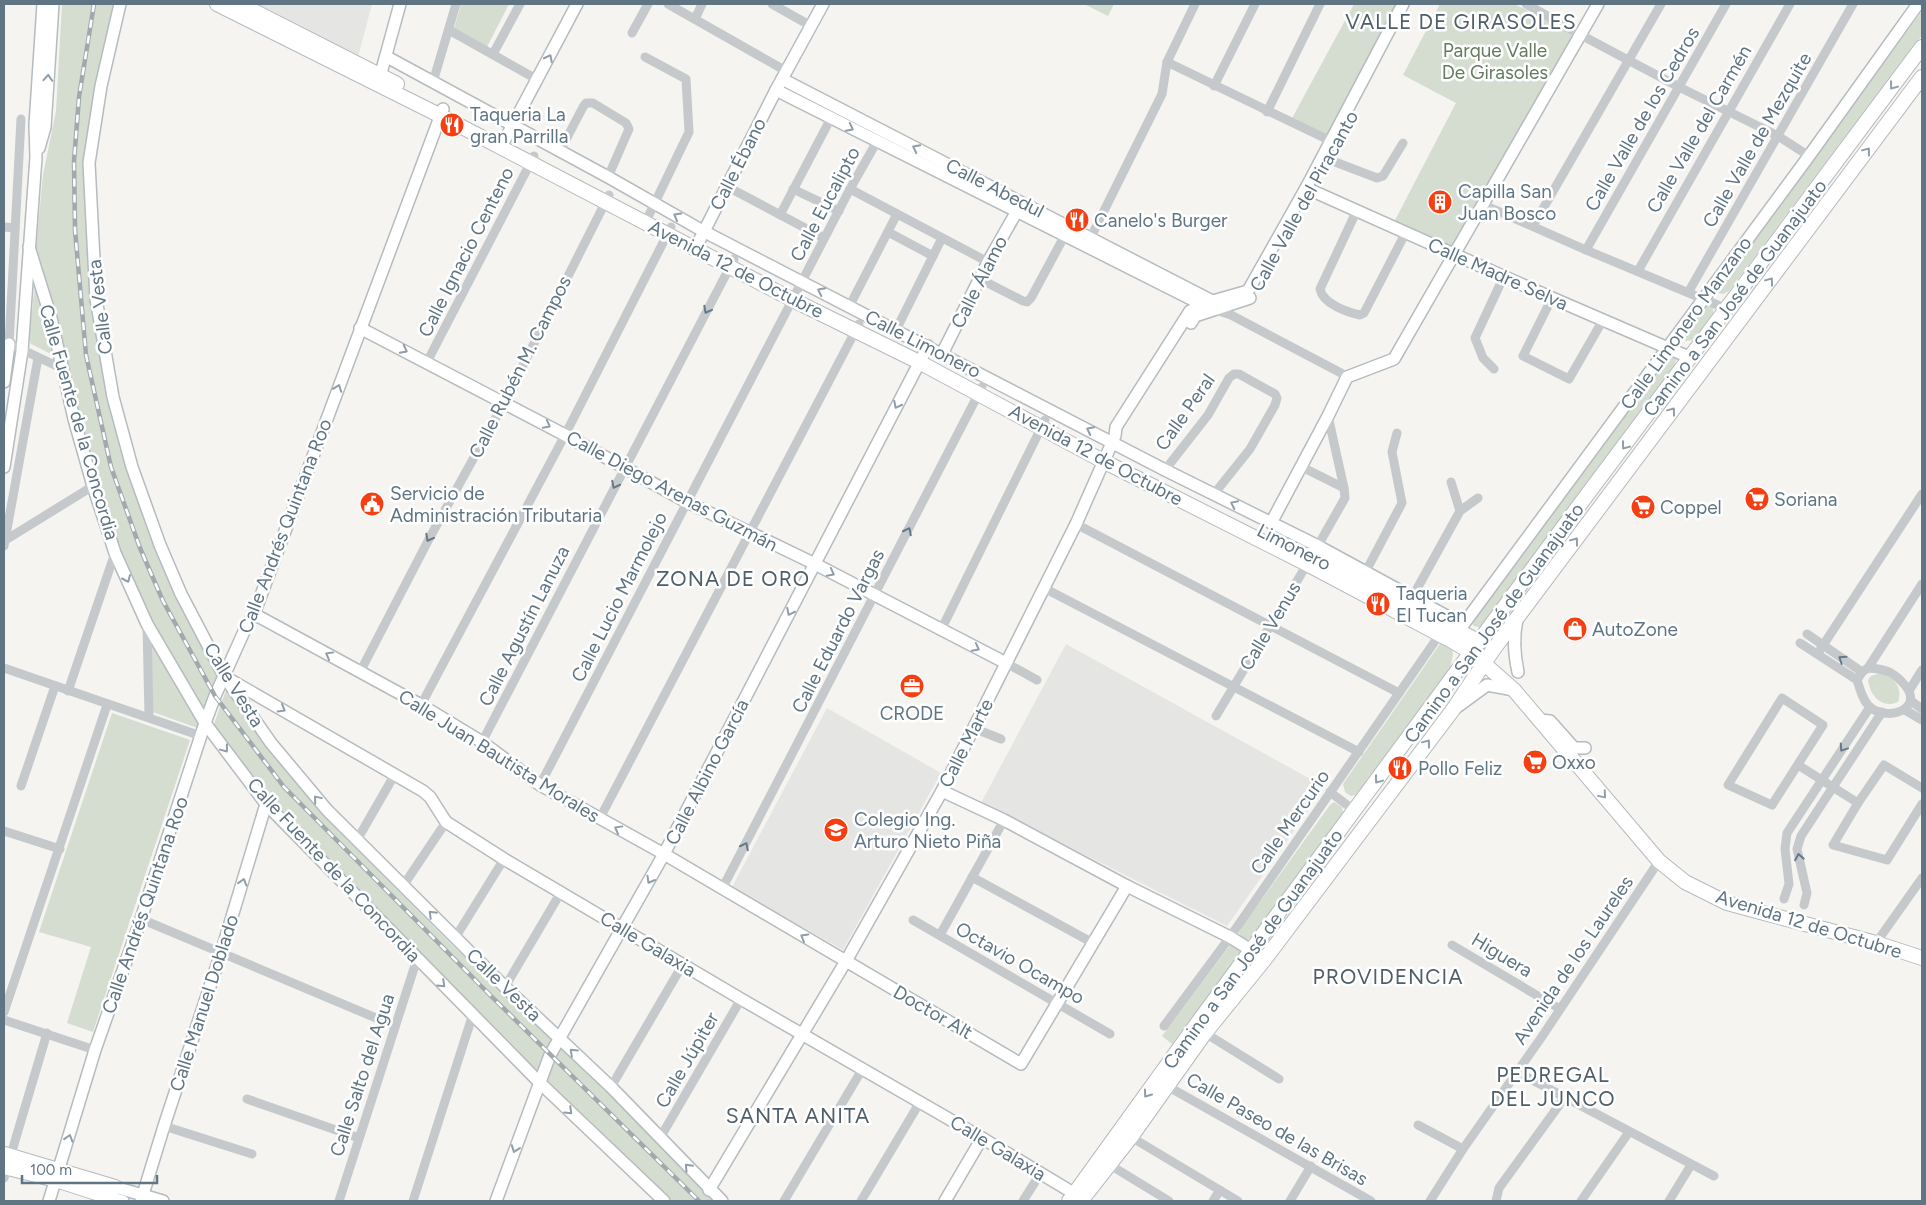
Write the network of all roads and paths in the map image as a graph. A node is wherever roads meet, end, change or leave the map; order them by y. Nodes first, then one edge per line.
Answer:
1 (43, 4) edge
2 (53, 4) edge
3 (120, 4) edge
4 (217, 4) edge
5 (240, 4) edge
6 (400, 4) edge
7 (456, 4) edge
8 (520, 4) edge
9 (577, 4) edge
10 (648, 4) edge
11 (668, 4) edge
12 (702, 4) edge
13 (772, 4) edge
14 (823, 4) edge
15 (1195, 4) edge
16 (1255, 4) edge
17 (1320, 4) edge
18 (1403, 4) edge
19 (1410, 4) edge
20 (1598, 4) edge
21 (1661, 4) edge
22 (1726, 4) edge
23 (1790, 4) edge
24 (1852, 4) edge
25 (1918, 4) edge
26 (1530, 5) edge
27 (695, 19) junction
28 (811, 26) junction
29 (449, 30) junction
30 (632, 33) dead end
31 (1581, 35) junction
32 (1922, 47) edge
33 (493, 54) junction
34 (386, 57) junction
35 (645, 57) dead end
36 (1629, 60) junction
37 (1167, 62) junction
38 (784, 75) junction
39 (1922, 77) edge
40 (379, 79) junction
41 (538, 80) junction
42 (433, 82) junction
43 (1214, 86) junction
44 (1679, 87) junction
45 (776, 90) junction
46 (1728, 111) junction
47 (442, 112) junction
48 (1267, 112) junction
49 (831, 118) junction
50 (21, 119) dead end
51 (512, 126) junction
52 (882, 131) junction
53 (1778, 136) junction
54 (876, 142) junction
55 (1334, 142) junction
56 (1403, 143) dead end
57 (503, 144) junction
58 (560, 151) junction
59 (1809, 156) junction
60 (36, 157) junction
61 (1325, 159) junction
62 (533, 160) junction
63 (608, 177) junction
64 (969, 181) junction
65 (726, 186) junction
66 (793, 189) junction
67 (850, 189) junction
68 (1309, 189) junction
69 (607, 198) junction
70 (1484, 205) junction
71 (652, 209) junction
72 (1357, 210) junction
73 (839, 211) junction
74 (1017, 211) junction
75 (1033, 213) junction
76 (897, 214) junction
77 (780, 215) junction
78 (16, 217) junction
79 (31, 219) junction
80 (1533, 226) junction
81 (4, 227) edge
82 (15, 228) junction
83 (669, 230) junction
84 (888, 232) junction
85 (1406, 232) junction
86 (1065, 234) junction
87 (824, 238) junction
88 (942, 238) junction
89 (699, 240) junction
90 (1089, 241) junction
91 (29, 247) junction
92 (1586, 250) junction
93 (934, 256) junction
94 (1455, 256) junction
95 (988, 262) junction
96 (732, 263) junction
97 (1638, 271) junction
98 (1504, 276) junction
99 (980, 279) junction
100 (798, 291) junction
101 (1688, 292) junction
102 (1552, 298) junction
103 (1704, 298) junction
104 (850, 305) junction
105 (1217, 308) junction
106 (1727, 309) junction
107 (1603, 320) junction
108 (857, 327) junction
109 (360, 328) junction
110 (896, 330) junction
111 (7, 342) edge
112 (1668, 347) junction
113 (22, 351) junction
114 (942, 354) junction
115 (923, 355) junction
116 (38, 358) junction
117 (1691, 358) junction
118 (427, 362) junction
119 (63, 369) junction
120 (1494, 369) dead end
121 (1344, 375) junction
122 (4, 382) edge
123 (980, 390) junction
124 (504, 403) junction
125 (1328, 416) junction
126 (1043, 423) junction
127 (1397, 433) dead end
128 (565, 435) junction
129 (1109, 448) junction
130 (4, 467) edge
131 (1302, 467) junction
132 (624, 468) junction
133 (1164, 470) junction
134 (1451, 482) dead end
135 (93, 486) junction
136 (1344, 488) junction
137 (1214, 494) junction
138 (1922, 494) edge
139 (1478, 498) dead end
140 (687, 502) junction
141 (1460, 511) junction
142 (1272, 523) junction
143 (1076, 524) junction
144 (750, 534) junction
145 (4, 542) edge
146 (115, 553) junction
147 (1313, 556) junction
148 (815, 564) junction
149 (1366, 571) junction
150 (1922, 584) edge
151 (1044, 588) junction
152 (874, 595) junction
153 (1413, 596) junction
154 (254, 614) junction
155 (1517, 618) junction
156 (147, 624) junction
157 (1271, 625) junction
158 (941, 630) junction
159 (1453, 633) junction
160 (1807, 634) dead end
161 (1800, 642) dead end
162 (1476, 648) junction
163 (1820, 649) junction
164 (1006, 663) junction
165 (1485, 664) junction
166 (4, 668) edge
167 (1922, 670) edge
168 (360, 672) junction
169 (1518, 672) dead end
170 (1862, 673) junction
171 (224, 676) junction
172 (1037, 680) dead end
173 (55, 686) junction
174 (1233, 687) junction
175 (1514, 690) junction
176 (1910, 690) junction
177 (68, 691) junction
178 (1399, 692) junction
179 (1911, 701) junction
180 (107, 705) junction
181 (421, 705) junction
182 (1870, 707) junction
183 (1922, 709) edge
184 (1905, 710) junction
185 (1452, 711) junction
186 (1882, 712) junction
187 (1216, 716) dead end
188 (149, 717) junction
189 (1539, 720) junction
190 (1922, 720) edge
191 (205, 723) junction
192 (973, 728) junction
193 (201, 736) junction
194 (1001, 739) dead end
195 (482, 742) junction
196 (1585, 748) dead end
197 (1359, 752) junction
198 (1798, 765) junction
199 (395, 774) junction
200 (1821, 780) junction
201 (540, 785) junction
202 (21, 786) dead end
203 (1832, 787) junction
204 (1922, 788) edge
205 (942, 791) junction
206 (1330, 792) junction
207 (1858, 803) junction
208 (266, 804) junction
209 (1922, 804) edge
210 (1355, 811) junction
211 (600, 818) junction
212 (1004, 820) junction
213 (446, 822) junction
214 (4, 831) edge
215 (357, 840) junction
216 (60, 849) junction
217 (664, 854) junction
218 (504, 859) junction
219 (1659, 861) junction
220 (972, 877) junction
221 (1922, 878) edge
222 (403, 886) junction
223 (1127, 886) junction
224 (722, 889) junction
225 (561, 892) junction
226 (1784, 899) dead end
227 (1804, 905) dead end
228 (141, 919) junction
229 (914, 920) dead end
230 (622, 928) junction
231 (940, 935) junction
232 (1230, 937) junction
233 (455, 938) junction
234 (1093, 943) junction
235 (1876, 943) junction
236 (1452, 945) dead end
237 (1251, 951) junction
238 (222, 953) junction
239 (1922, 958) edge
240 (417, 959) junction
241 (1266, 959) junction
242 (846, 961) junction
243 (683, 964) junction
244 (504, 987) junction
245 (741, 1000) junction
246 (1057, 1002) junction
247 (1560, 1009) junction
248 (4, 1012) edge
249 (473, 1014) junction
250 (1201, 1018) junction
251 (4, 1020) edge
252 (395, 1026) junction
253 (1164, 1026) dead end
254 (47, 1033) junction
255 (1205, 1033) junction
256 (803, 1034) junction
257 (1110, 1034) dead end
258 (559, 1038) junction
259 (96, 1050) junction
260 (863, 1068) junction
261 (1517, 1072) junction
262 (1279, 1079) dead end
263 (539, 1082) junction
264 (1167, 1086) junction
265 (611, 1087) junction
266 (1565, 1097) junction
267 (247, 1099) dead end
268 (920, 1102) junction
269 (1418, 1125) dead end
270 (164, 1126) junction
271 (1629, 1132) junction
272 (1131, 1137) junction
273 (359, 1138) junction
274 (660, 1138) junction
275 (982, 1138) junction
276 (1462, 1149) junction
277 (252, 1154) dead end
278 (6, 1165) edge
279 (1110, 1165) junction
280 (1692, 1165) junction
281 (1311, 1166) junction
282 (1040, 1174) junction
283 (57, 1176) junction
284 (1714, 1176) dead end
285 (709, 1190) junction
286 (1220, 1190) junction
287 (117, 1195) edge
288 (142, 1198) edge
289 (1077, 1199) edge
290 (49, 1201) edge
291 (163, 1201) edge
292 (338, 1201) edge
293 (413, 1201) edge
294 (496, 1201) edge
295 (664, 1201) edge
296 (722, 1201) edge
297 (784, 1201) edge
298 (861, 1201) edge
299 (945, 1201) edge
300 (1023, 1201) edge
301 (1169, 1201) edge
302 (1213, 1201) edge
303 (1238, 1201) edge
304 (1290, 1201) edge
305 (1371, 1201) edge
306 (1430, 1201) edge
307 (1496, 1201) edge
308 (1581, 1201) edge
309 (1669, 1201) edge

1 - 60 street
60 -> 2 street
3 - 171 street, Calle Vesta
4 - 40 main road, Avenida 12 de Octubre
5 - 40 main road, Avenida 12 de Octubre
6 - 34 street
7 - 29 street
8 - 33 street
41 -> 9 street
10 - 30 street
11 - 27 street
12 - 27 street
13 - 28 street
14 - 28 street, Calle Ébano
15 - 37 street
16 - 43 street
17 - 48 street
18 - 55 street, Calle Valle del Piracanto
19 - 55 street, Calle Valle del Piracanto
20 - 31 street
21 - 36 street
22 - 44 street, Calle Valle de los Cedros
23 - 46 street, Calle Valle del Carmén
24 - 53 street, Calle Valle de Mezquite
25 - 59 street, Calle Limonero Manzano
26 - 31 street
27 - 38 street
28 - 38 street, Calle Ébano
29 - 33 street
29 - 42 street
31 - 36 street
31 - 70 street
32 -> 106 main road, Camino a San José de Guanajuato
33 - 41 street
34 - 40 street
34 - 42 street, Calle Limonero
35 - 71 street
36 - 44 street
36 - 80 street
37 - 43 street
37 - 90 street
38 - 45 street, Calle Ébano
38 - 52 street, Calle Abedul
155 -> 39 main road, Camino a San José de Guanajuato
40 - 47 main road, Avenida 12 de Octubre
41 - 51 street
42 - 51 street, Calle Limonero
43 - 48 street
44 - 46 street
44 - 92 street, Calle Valle de los Cedros
45 - 49 street, Calle Abedul
45 - 65 street, Calle Ébano
46 - 53 street
46 - 97 street, Calle Valle del Carmén
47 - 57 main road, Avenida 12 de Octubre
47 - 109 street, Calle Andrés Quintana Roo
48 - 55 street
49 -> 54 street, Calle Abedul
49 - 66 street
50 - 78 street
51 - 57 street
51 - 58 street, Calle Limonero
52 - 54 street, Calle Eucalipto
64 -> 52 street, Calle Abedul
53 - 59 street
53 - 101 street, Calle Valle de Mezquite
54 - 64 street, Calle Abedul
54 - 67 street, Calle Eucalipto
55 - 61 street, Calle Valle del Piracanto
56 - 61 street
57 - 62 main road, Avenida 12 de Octubre
58 - 63 street, Calle Limonero
58 - 63 street
59 - 103 street, Calle Limonero Manzano
60 - 79 street
61 - 68 street, Calle Valle del Piracanto
62 - 69 main road, Avenida 12 de Octubre
62 - 118 street, Calle Ignacio Centeno
63 - 71 street, Calle Limonero
64 - 74 street, Calle Abedul
64 - 75 street, Calle Abedul
65 - 77 street
65 - 89 street, Calle Ébano
66 - 73 street
66 - 77 street
67 - 73 street, Calle Eucalipto
67 - 76 street
68 - 72 street, Calle Madre Selva
68 - 105 street, Calle Valle del Piracanto
69 - 71 main road, Avenida 12 de Octubre
69 - 83 main road, Avenida 12 de Octubre
69 - 124 street, Calle Rubén M. Campos
70 - 80 street
70 - 94 street
71 - 83 main road, Avenida 12 de Octubre
89 -> 71 street, Calle Limonero
72 - 85 street, Calle Madre Selva
72 - 85 street
73 - 87 street, Calle Eucalipto
74 - 75 street, Calle Abedul
74 - 95 street, Calle Álamo
75 - 86 street, Calle Abedul
75 - 90 street, Calle Abedul
76 - 84 street
76 - 88 street
77 - 87 street
78 - 79 street
78 - 82 street
79 - 91 street
80 - 92 street
81 - 82 street
82 - 111 street
83 - 89 main road, Avenida 12 de Octubre
83 - 128 street
84 - 93 street
84 - 104 street
85 - 94 street, Calle Madre Selva
86 - 90 street, Calle Abedul
86 - 99 street
87 - 100 street, Calle Eucalipto
88 - 93 street
88 - 95 street
89 - 96 main road, Avenida 12 de Octubre
89 - 100 street, Calle Limonero
90 - 105 street, Calle Abedul
91 - 113 street
91 - 119 street, Calle Fuente de la Concordia
92 - 97 street
93 - 110 street
94 - 98 street, Calle Madre Selva
94 - 121 street
95 - 99 street, Calle Álamo
96 - 100 main road, Avenida 12 de Octubre
96 -> 132 street, Calle Agustín Lanuza
97 - 101 street
98 - 102 street, Calle Madre Selva
98 - 120 street
99 - 114 street, Calle Álamo
104 -> 100 street, Calle Limonero
100 - 108 main road, Avenida 12 de Octubre
100 - 140 street, Calle Lucio Marmolejo
101 - 103 street
102 - 107 street, Calle Madre Selva
102 - 107 street
103 - 106 street
103 - 112 street, Calle Limonero Manzano
104 - 110 street, Calle Limonero
105 - 121 street, Calle Abedul
105 - 129 street, Calle Valle del Piracanto
106 - 117 main road, Camino a San José de Guanajuato
107 - 112 street, Calle Madre Selva
108 - 115 main road, Avenida 12 de Octubre
108 - 144 street
109 -> 118 street, Calle Diego Arenas Guzmán
154 -> 109 street, Calle Andrés Quintana Roo
110 - 115 street, Calle Limonero
111 - 113 street
111 - 122 street
112 - 117 street, Calle Madre Selva
112 - 159 street, Calle Limonero Manzano
113 - 116 street
113 - 130 street
114 - 115 street, Calle Limonero
129 -> 114 street, Calle Limonero
115 - 123 main road, Avenida 12 de Octubre
115 -> 148 street, Calle Albino García
116 - 119 street
116 - 145 street
117 -> 162 main road, Camino a San José de Guanajuato
118 - 124 street, Calle Diego Arenas Guzmán
119 - 135 street, Calle Fuente de la Concordia
121 - 125 street
123 - 126 main road, Avenida 12 de Octubre
152 -> 123 street, Calle Eduardo Vargas
124 -> 128 street, Calle Diego Arenas Guzmán
124 -> 168 street, Calle Rubén M. Campos
125 - 131 street
125 - 136 street
126 - 129 main road, Avenida 12 de Octubre
126 - 158 street
127 - 149 street
128 - 132 street, Calle Diego Arenas Guzmán
128 - 181 street
129 - 133 street, Calle Limonero
129 - 143 street, Calle Marte
129 - 147 main road, Avenida 12 de Octubre
131 - 136 street
131 - 142 street
132 - 140 street, Calle Diego Arenas Guzmán
132 -> 195 street, Calle Agustín Lanuza
133 - 137 street, Calle Limonero
133 - 137 street, Calle Peral
134 - 141 street
135 - 145 street
135 - 146 street, Calle Fuente de la Concordia
136 - 147 street, Calle Venus
142 -> 137 street, Calle Limonero
138 - 163 street
139 - 141 street
140 - 144 street, Calle Diego Arenas Guzmán
140 - 201 street, Calle Lucio Marmolejo
141 - 153 street
142 - 147 street, Calle Limonero
143 - 151 street, Calle Marte
143 - 157 street
144 - 148 street, Calle Diego Arenas Guzmán
144 - 211 street
146 -> 156 street, Calle Fuente de la Concordia
146 - 177 street
147 - 149 street, Calle Limonero
147 - 157 street, Calle Venus
147 - 159 main road, Avenida 12 de Octubre
147 - 159 main road, Limonero
148 -> 152 street, Calle Diego Arenas Guzmán
148 -> 217 street, Calle Albino García
149 - 153 street, Calle Limonero
150 - 170 street
151 - 164 street, Calle Marte
151 - 174 street
152 - 158 street, Calle Diego Arenas Guzmán
224 -> 152 street, Calle Eduardo Vargas
153 - 159 street, Calle Limonero
168 -> 154 street, Calle Juan Bautista Morales
154 - 171 street, Calle Andrés Quintana Roo
155 - 165 main road, Camino a San José de Guanajuato
155 - 169 street
156 - 188 street
156 - 191 street, Calle Fuente de la Concordia
157 - 174 street, Calle Venus
157 - 178 street
158 -> 164 street, Calle Diego Arenas Guzmán
159 - 162 main road, Avenida 12 de Octubre
159 - 178 street, Calle Mercurio
160 - 163 street
161 - 163 street
162 - 165 main road, Avenida 12 de Octubre
162 -> 210 main road, Camino a San José de Guanajuato
163 - 170 street
164 - 172 street, Calle Diego Arenas Guzmán
164 - 192 street, Calle Marte
165 - 175 main road, Avenida 12 de Octubre
165 - 185 main road, Camino a San José de Guanajuato
166 - 173 street
167 - 176 street
168 - 181 street, Calle Juan Bautista Morales
170 - 176 street
170 - 182 street
171 - 191 street, Calle Andrés Quintana Roo
171 -> 199 street, Calle Galaxia
215 -> 171 street, Calle Vesta
173 - 177 street
173 - 202 street
174 - 187 street, Calle Venus
174 - 197 street
175 - 185 street
175 - 189 main road, Avenida 12 de Octubre
176 - 179 street
177 - 180 street
178 - 197 street, Calle Mercurio
179 - 183 street
179 - 184 street
180 - 188 street
180 - 216 street
181 - 195 street, Calle Juan Bautista Morales
182 - 186 street
182 -> 200 street
184 - 186 street
184 - 190 street
241 -> 185 main road, Camino a San José de Guanajuato
186 - 203 street
188 - 193 street
189 - 196 street
189 -> 219 main road, Avenida 12 de Octubre
191 - 193 street, Calle Andrés Quintana Roo
191 -> 208 street, Calle Fuente de la Concordia
192 - 194 street
192 - 205 street, Calle Marte
193 - 228 street, Calle Andrés Quintana Roo
195 - 201 street, Calle Juan Bautista Morales
197 - 206 street, Calle Mercurio
198 - 198 street
198 - 200 street
199 - 213 street, Calle Galaxia
199 - 215 street
200 - 203 street
200 - 226 street
201 - 211 street, Calle Juan Bautista Morales
203 - 207 street
227 -> 203 street
204 - 207 street
205 - 212 street
205 - 242 street, Calle Marte
206 - 210 street
206 - 232 street, Calle Mercurio
207 - 209 street
238 -> 208 street, Calle Manuel Doblado
208 - 240 street, Calle Fuente de la Concordia
210 - 237 main road, Camino a San José de Guanajuato
217 -> 211 street, Calle Juan Bautista Morales
212 - 220 street
212 - 223 street
213 - 218 street, Calle Galaxia
213 - 222 street
214 - 216 street
215 - 222 street, Calle Vesta
216 - 248 street
217 - 224 street, Calle Juan Bautista Morales
217 -> 230 street, Calle Albino García
218 - 225 street, Calle Galaxia
218 - 233 street
219 - 235 main road, Avenida 12 de Octubre
219 - 247 street, Avenida de los Laureles
220 - 231 street
220 - 234 street
221 - 235 street
233 -> 222 street, Calle Vesta
223 - 232 street
223 - 234 street
242 -> 224 street, Calle Juan Bautista Morales
225 - 230 street, Calle Galaxia
225 - 244 street
228 - 238 street
228 - 259 street, Calle Andrés Quintana Roo
229 - 231 street, Octavio Ocampo
230 - 243 street, Calle Galaxia
230 - 258 street, Calle Albino García
231 - 246 street, Octavio Ocampo
232 - 237 street
232 - 253 street, Calle Mercurio
233 - 244 street, Calle Vesta
234 - 246 street
235 - 239 main road, Avenida 12 de Octubre
236 - 247 street, Higuera
237 - 241 street
237 - 250 main road, Camino a San José de Guanajuato
238 - 252 street
238 - 270 street, Calle Manuel Doblado
240 -> 249 street, Calle Fuente de la Concordia
240 - 252 street, Calle Salto del Agua
241 - 255 main road, Camino a San José de Guanajuato
242 - 246 street, Doctor Alt
242 - 256 street, Calle Marte
243 - 245 street, Calle Galaxia
243 - 265 street
244 - 258 street, Calle Vesta
245 - 256 street, Calle Galaxia
245 - 274 street, Calle Júpiter
246 - 257 street, Octavio Ocampo
247 - 261 street, Avenida de los Laureles
249 - 263 street, Calle Fuente de la Concordia
249 - 293 street
250 - 264 street
250 -> 289 main road, Camino a San José de Guanajuato
251 - 254 street
252 - 273 street, Calle Salto del Agua
254 - 259 street
254 - 278 street
255 - 262 street
255 - 264 main road, Camino a San José de Guanajuato
256 - 260 street, Calle Galaxia
256 - 285 street, Calle Marte
258 - 263 street, Calle Albino García
265 -> 258 street, Calle Vesta
283 -> 259 street, Calle Andrés Quintana Roo
260 - 268 street, Calle Galaxia
260 - 297 street
261 - 266 street
261 - 276 street, Avenida de los Laureles
263 -> 294 street, Calle Albino García
263 -> 295 street, Calle Fuente de la Concordia
264 - 272 main road, Camino a San José de Guanajuato
264 - 281 street, Calle Paseo de las Brisas
265 - 274 street, Calle Vesta
266 - 271 street
266 - 307 street
267 - 273 street
268 - 275 street, Calle Galaxia
268 - 298 street
269 - 276 street
270 - 277 street
270 - 288 street, Calle Manuel Doblado
271 - 280 street
271 - 308 street
272 - 279 main road, Camino a San José de Guanajuato
272 - 286 street
273 - 292 street, Calle Salto del Agua
285 -> 274 street, Calle Vesta
275 - 282 street, Calle Galaxia
275 - 299 street
276 - 306 street, Avenida de los Laureles
278 - 283 main road
279 - 289 main road, Camino a San José de Guanajuato
279 - 301 street
280 - 284 street
280 - 309 street
281 - 304 street
281 - 305 street, Calle Paseo de las Brisas
282 - 289 street, Calle Galaxia
282 - 300 street
283 - 287 main road
283 - 290 street, Calle Andrés Quintana Roo
285 - 296 street, Calle Vesta
286 - 302 street
286 - 303 street
287 - 288 street
288 - 291 street

